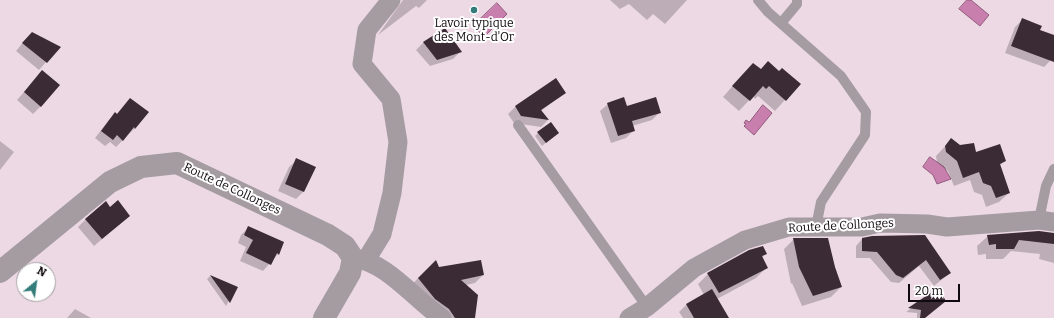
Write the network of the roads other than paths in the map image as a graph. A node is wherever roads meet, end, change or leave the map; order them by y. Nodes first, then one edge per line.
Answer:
1 (391, 0) edge
2 (758, 0) edge
3 (796, 0) edge
4 (782, 22) junction
5 (518, 125) dead end
6 (1054, 169) edge
7 (1046, 221) edge
8 (816, 226) junction
9 (359, 259) junction
10 (0, 272) edge
11 (647, 306) junction
12 (324, 318) edge
13 (442, 318) edge
14 (629, 318) edge

1 - 9 street
2 - 4 lane
3 - 4 lane
4 - 8 lane
5 - 11 lane
6 - 7 lane
7 - 8 street, Route de Collonges
8 - 11 street, Route de Collonges
9 - 10 street, Route de Collonges
9 - 12 street
9 - 13 street, Route de Collonges
11 - 14 street, Route de Collonges

